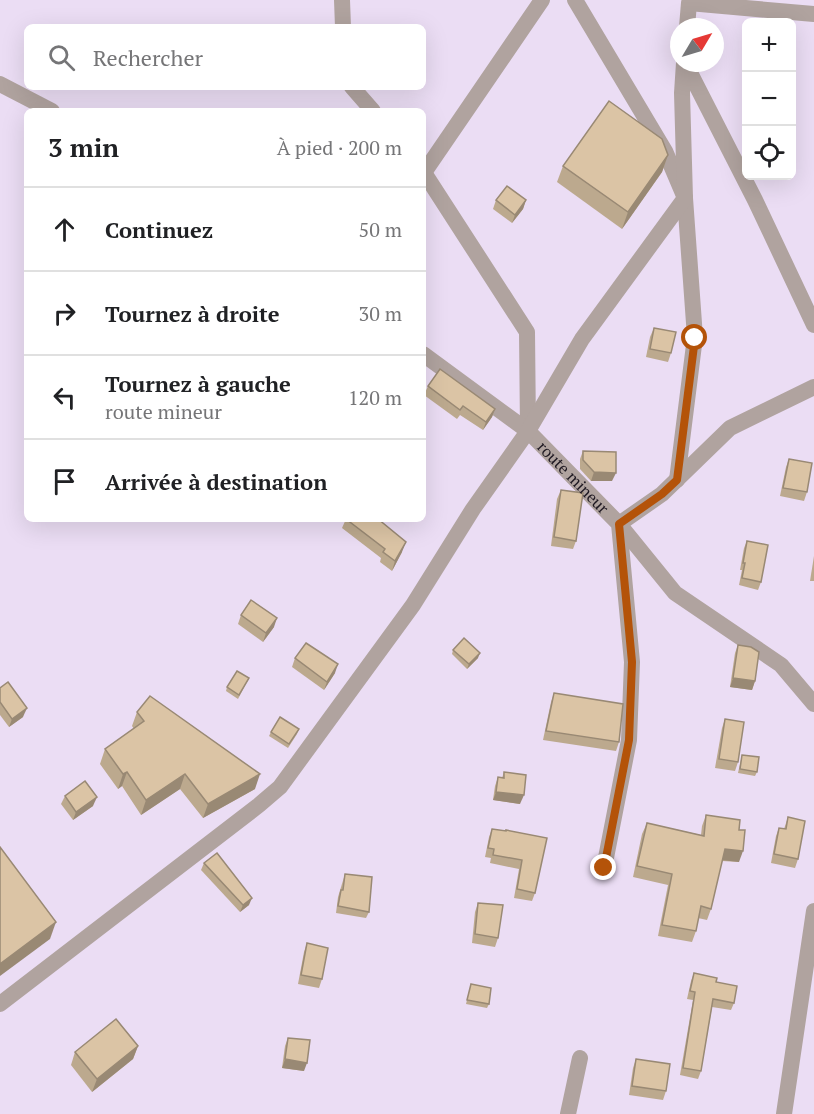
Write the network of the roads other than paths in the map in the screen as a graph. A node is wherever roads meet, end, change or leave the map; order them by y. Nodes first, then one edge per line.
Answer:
1 (342, 0) edge
2 (542, 0) edge
3 (575, 0) edge
4 (688, 1) edge
5 (814, 14) edge
6 (687, 18) edge
7 (344, 24) edge
8 (684, 72) edge
9 (690, 72) edge
10 (0, 84) edge
11 (354, 90) edge
12 (46, 108) edge
13 (370, 108) edge
14 (426, 169) edge
15 (426, 178) edge
16 (685, 198) junction
17 (814, 325) edge
18 (426, 356) edge
19 (814, 387) edge
20 (528, 431) junction
21 (677, 480) junction
22 (619, 524) junction
23 (814, 704) edge
24 (604, 868) dead end
25 (814, 911) edge
26 (0, 1004) edge
27 (580, 1058) dead end
28 (568, 1114) edge
29 (784, 1114) edge

1 - 7 street
2 - 14 street
3 - 16 street
4 - 5 street
4 - 6 street
8 - 16 street
9 - 17 street
10 - 12 street
11 - 13 street
15 - 20 street
16 - 20 street
16 - 21 street
18 - 20 street, route mineur
19 - 21 street
20 - 22 street, route mineur
20 - 26 street
21 - 22 street
22 - 23 street
22 - 24 street, route mineur
25 - 29 street
27 - 28 street

